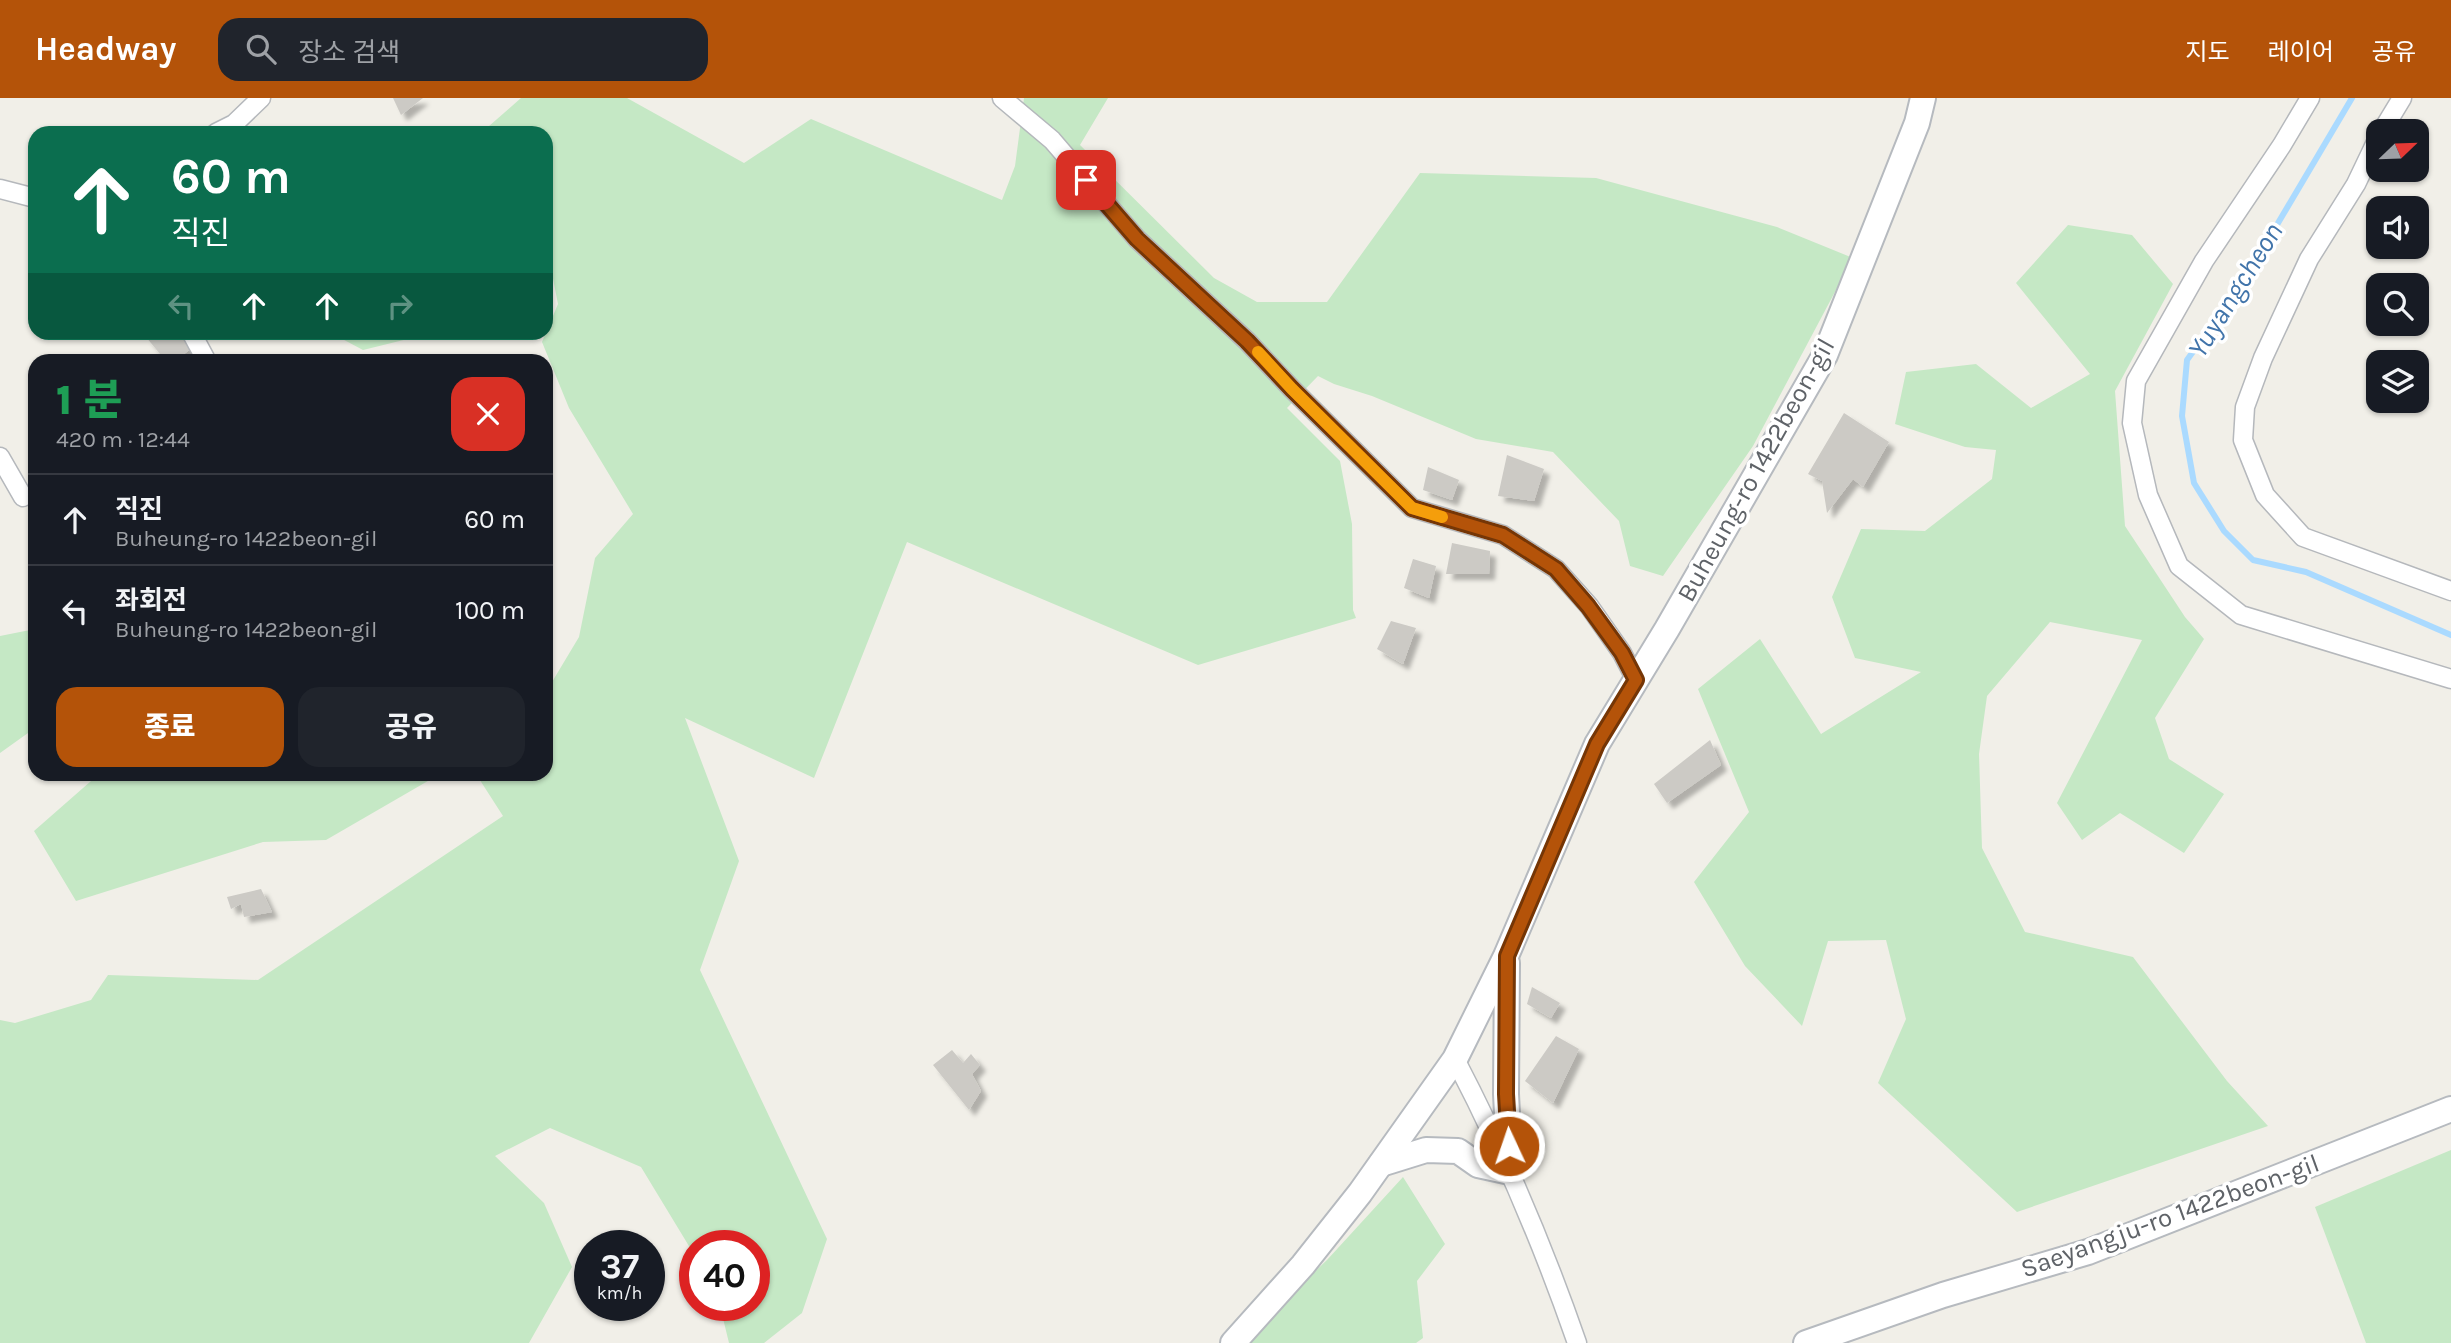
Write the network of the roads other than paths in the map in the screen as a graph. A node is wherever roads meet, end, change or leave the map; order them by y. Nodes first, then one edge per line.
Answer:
1 (261, 98) edge
2 (1002, 98) edge
3 (1923, 98) edge
4 (2310, 98) edge
5 (2402, 98) edge
6 (2389, 119) edge
7 (230, 126) edge
8 (2366, 163) edge
9 (0, 189) edge
10 (28, 196) edge
11 (0, 457) edge
12 (23, 497) dead end
13 (2451, 591) edge
14 (2451, 679) edge
15 (1636, 680) junction
16 (1507, 956) junction
17 (1455, 1059) junction
18 (2451, 1110) edge
19 (1381, 1164) junction
20 (1510, 1172) junction
21 (1233, 1343) edge
22 (1577, 1343) edge
23 (1806, 1343) edge

1 - 7 street
2 - 15 street
3 - 15 street, Buheung-ro 1422beon-gil
4 - 14 street
5 - 6 street
8 - 13 street
9 - 10 street
11 - 12 street
15 - 16 street, Buheung-ro 1422beon-gil
16 - 17 street, Buheung-ro 1422beon-gil
16 - 20 street
17 - 19 street, Buheung-ro 1422beon-gil
17 - 20 street
18 - 23 street, Saeyangju-ro 1422beon-gil
19 - 20 street
19 - 21 street, Buheung-ro 1422beon-gil
20 - 22 street

